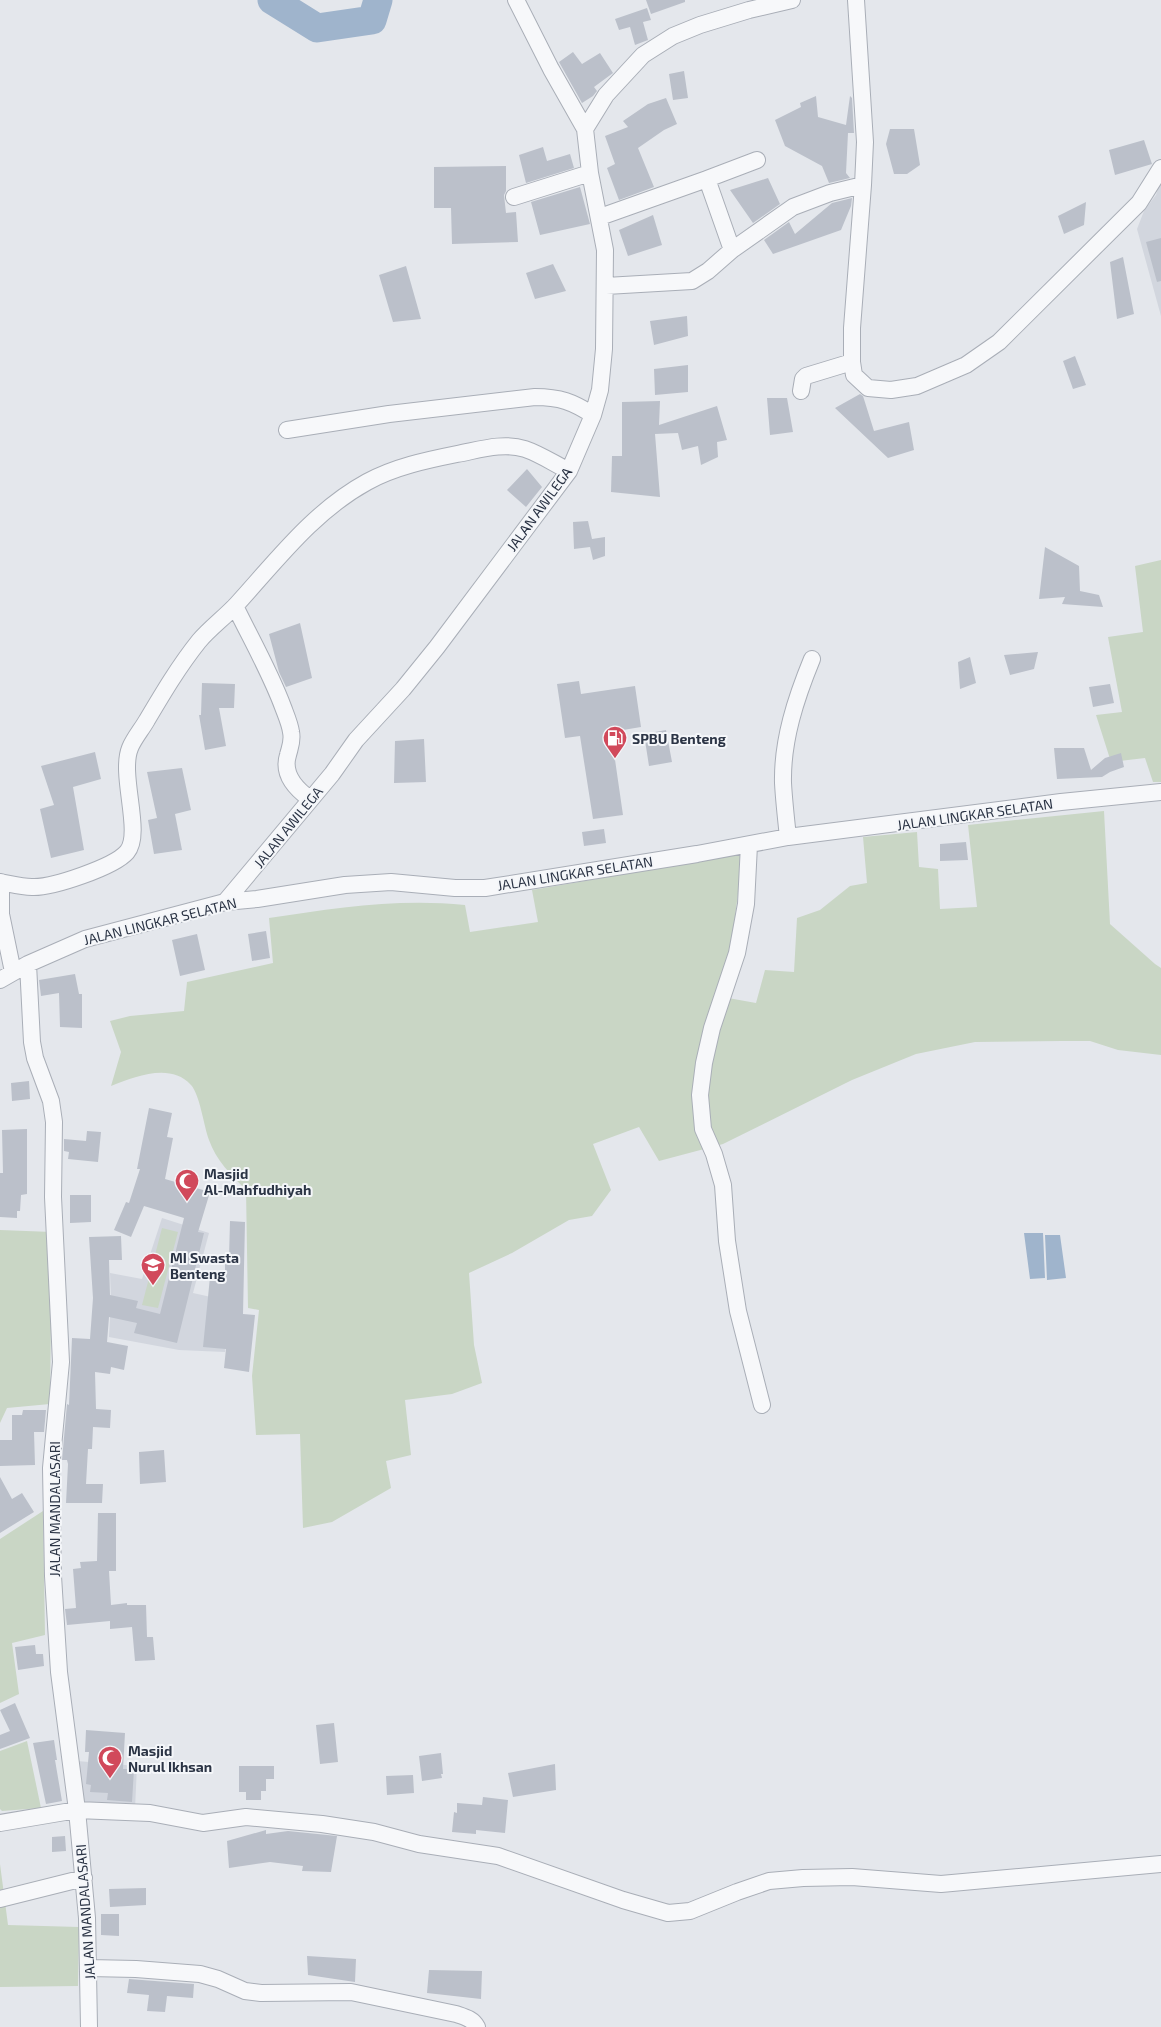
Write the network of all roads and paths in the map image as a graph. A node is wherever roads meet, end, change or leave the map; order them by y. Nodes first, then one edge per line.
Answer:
1 (516, 0) edge
2 (792, 0) edge
3 (856, 0) edge
4 (585, 129) junction
5 (757, 160) dead end
6 (1161, 168) edge
7 (590, 174) junction
8 (708, 179) junction
9 (863, 185) junction
10 (514, 197) dead end
11 (600, 218) junction
12 (732, 250) junction
13 (606, 286) junction
14 (852, 362) junction
15 (801, 391) dead end
16 (593, 415) junction
17 (287, 430) dead end
18 (569, 471) junction
19 (235, 606) junction
20 (812, 659) dead end
21 (1161, 792) edge
22 (310, 799) junction
23 (788, 838) junction
24 (749, 845) junction
25 (0, 882) edge
26 (225, 902) junction
27 (28, 964) junction
28 (7, 976) edge
29 (762, 1405) dead end
30 (77, 1810) junction
31 (0, 1823) edge
32 (1161, 1864) edge
33 (84, 1878) junction
34 (0, 1899) edge
35 (89, 1968) junction
36 (89, 2027) edge
37 (477, 2027) edge

1 - 4 street
2 - 4 street
3 - 9 street
4 - 7 street, JALAN AWILEGA
5 - 8 street
6 - 14 street
7 - 10 street
7 - 11 street, JALAN AWILEGA
8 - 11 street
8 - 12 street
9 - 12 street
9 - 14 street
11 - 13 street, JALAN AWILEGA
12 - 13 street
13 - 16 street, JALAN AWILEGA
14 - 15 street
16 - 17 street
16 - 18 street, JALAN AWILEGA
18 - 19 street
18 - 22 street, JALAN AWILEGA
19 - 22 street
19 - 25 street
20 - 23 street
21 - 23 street, JALAN LINGKAR SELATAN
22 - 26 street, JALAN AWILEGA
23 - 24 street, JALAN LINGKAR SELATAN
24 - 26 street, JALAN LINGKAR SELATAN
24 - 29 street
25 - 28 street
26 - 27 street, JALAN LINGKAR SELATAN
27 - 28 street, JALAN LINGKAR SELATAN
27 - 30 street, JALAN MANDALASARI
30 - 31 street
30 - 32 street
30 - 33 street, JALAN MANDALASARI
33 - 34 street
33 - 35 street, JALAN MANDALASARI
35 - 36 street, JALAN MANDALASARI
35 - 37 street

